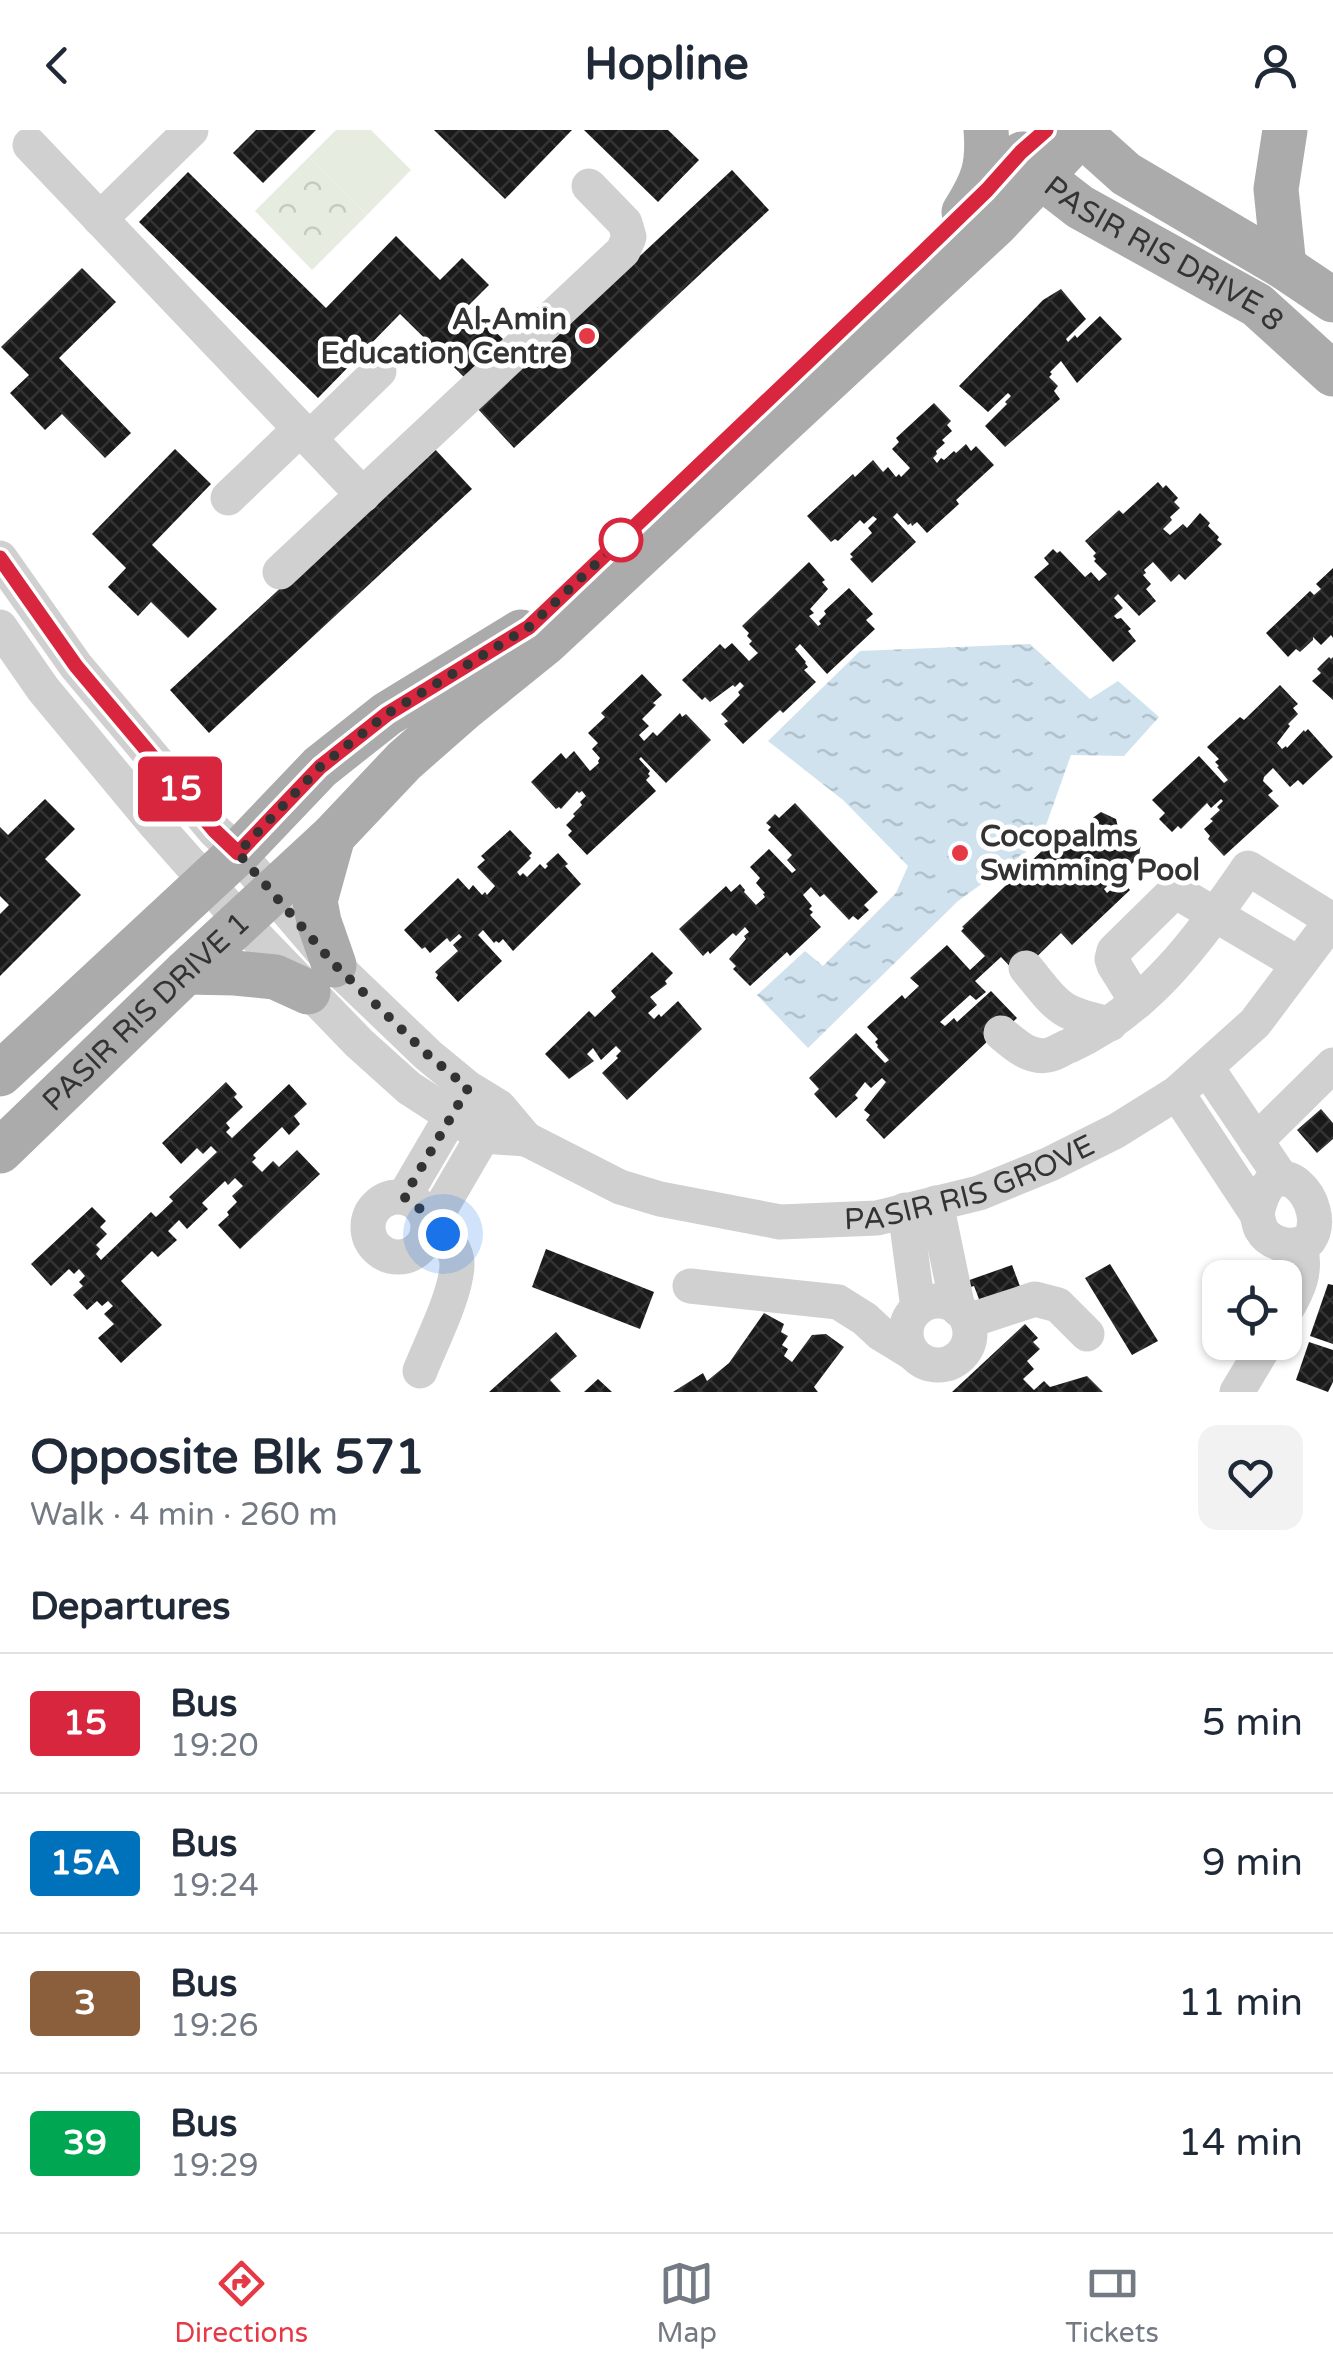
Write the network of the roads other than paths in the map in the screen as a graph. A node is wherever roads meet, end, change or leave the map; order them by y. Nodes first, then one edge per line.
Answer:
1 (191, 130) edge
2 (1285, 130) edge
3 (1036, 140) edge
4 (30, 145) dead end
5 (588, 186) dead end
6 (1153, 192) junction
7 (1080, 206) junction
8 (980, 218) junction
9 (100, 219) junction
10 (1146, 244) junction
11 (1284, 267) junction
12 (1333, 300) edge
13 (378, 371) dead end
14 (1333, 374) edge
15 (304, 434) junction
16 (362, 495) junction
17 (228, 498) dead end
18 (0, 558) edge
19 (280, 572) dead end
20 (0, 627) edge
21 (332, 836) junction
22 (222, 868) junction
23 (256, 906) junction
24 (1216, 915) junction
25 (1333, 919) edge
26 (1299, 964) junction
27 (1026, 968) dead end
28 (186, 972) junction
29 (321, 978) junction
30 (1124, 1013) junction
31 (1001, 1033) dead end
32 (1333, 1064) edge
33 (1207, 1068) junction
34 (0, 1074) edge
35 (1177, 1093) junction
36 (459, 1102) junction
37 (491, 1121) junction
38 (1256, 1141) junction
39 (0, 1151) edge
40 (1282, 1179) junction
41 (404, 1197) junction
42 (920, 1207) junction
43 (1257, 1214) junction
44 (426, 1235) junction
45 (1300, 1244) junction
46 (1302, 1276) edge
47 (690, 1286) dead end
48 (918, 1308) junction
49 (963, 1315) junction
50 (1087, 1334) dead end
51 (911, 1352) junction
52 (1256, 1360) edge
53 (420, 1371) dead end
54 (1237, 1392) edge

1 - 9 street
2 - 11 main road
3 - 6 main road, PASIR RIS DRIVE 8
3 - 7 main road, PASIR RIS DRIVE 8
3 - 8 main road, PASIR RIS DRIVE 1
3 - 8 main road
4 - 9 street
5 - 16 street
6 - 10 main road
6 - 11 main road, PASIR RIS DRIVE 8
7 - 8 main road
7 - 10 main road, PASIR RIS DRIVE 8
8 - 21 main road, PASIR RIS DRIVE 1
8 - 22 main road, PASIR RIS DRIVE 1
9 - 15 street
10 - 14 main road, PASIR RIS DRIVE 8
11 - 12 main road, PASIR RIS DRIVE 8
13 - 15 street
15 - 16 street
15 - 17 street
16 - 19 street
18 - 22 street
20 - 22 street
21 - 23 main road, PASIR RIS DRIVE 1
21 - 29 main road
22 - 23 street, PASIR RIS GROVE
22 - 34 main road, PASIR RIS DRIVE 1
23 - 28 main road, PASIR RIS DRIVE 1
23 - 29 street, PASIR RIS GROVE
24 - 25 street
24 - 26 street
24 - 30 street
24 - 30 street
25 - 26 street, PASIR RIS GROVE
26 - 33 street, PASIR RIS GROVE
27 - 30 street
28 - 29 main road
28 - 39 main road, PASIR RIS DRIVE 1
29 - 36 street, PASIR RIS GROVE
30 - 31 street
32 - 38 street
33 - 35 street, PASIR RIS GROVE
33 - 38 street
35 - 42 street, PASIR RIS GROVE
35 - 43 street
36 - 37 street, PASIR RIS GROVE
36 - 41 street
37 - 42 street, PASIR RIS GROVE
37 - 44 street
38 - 40 street
40 - 43 street
40 - 45 street
41 - 44 street
41 - 44 street
42 - 48 street
42 - 49 street
43 - 45 street
44 - 53 street
45 - 46 street
47 - 51 street
48 - 49 street
48 - 51 street
49 - 50 street
49 - 51 street
52 - 54 street

